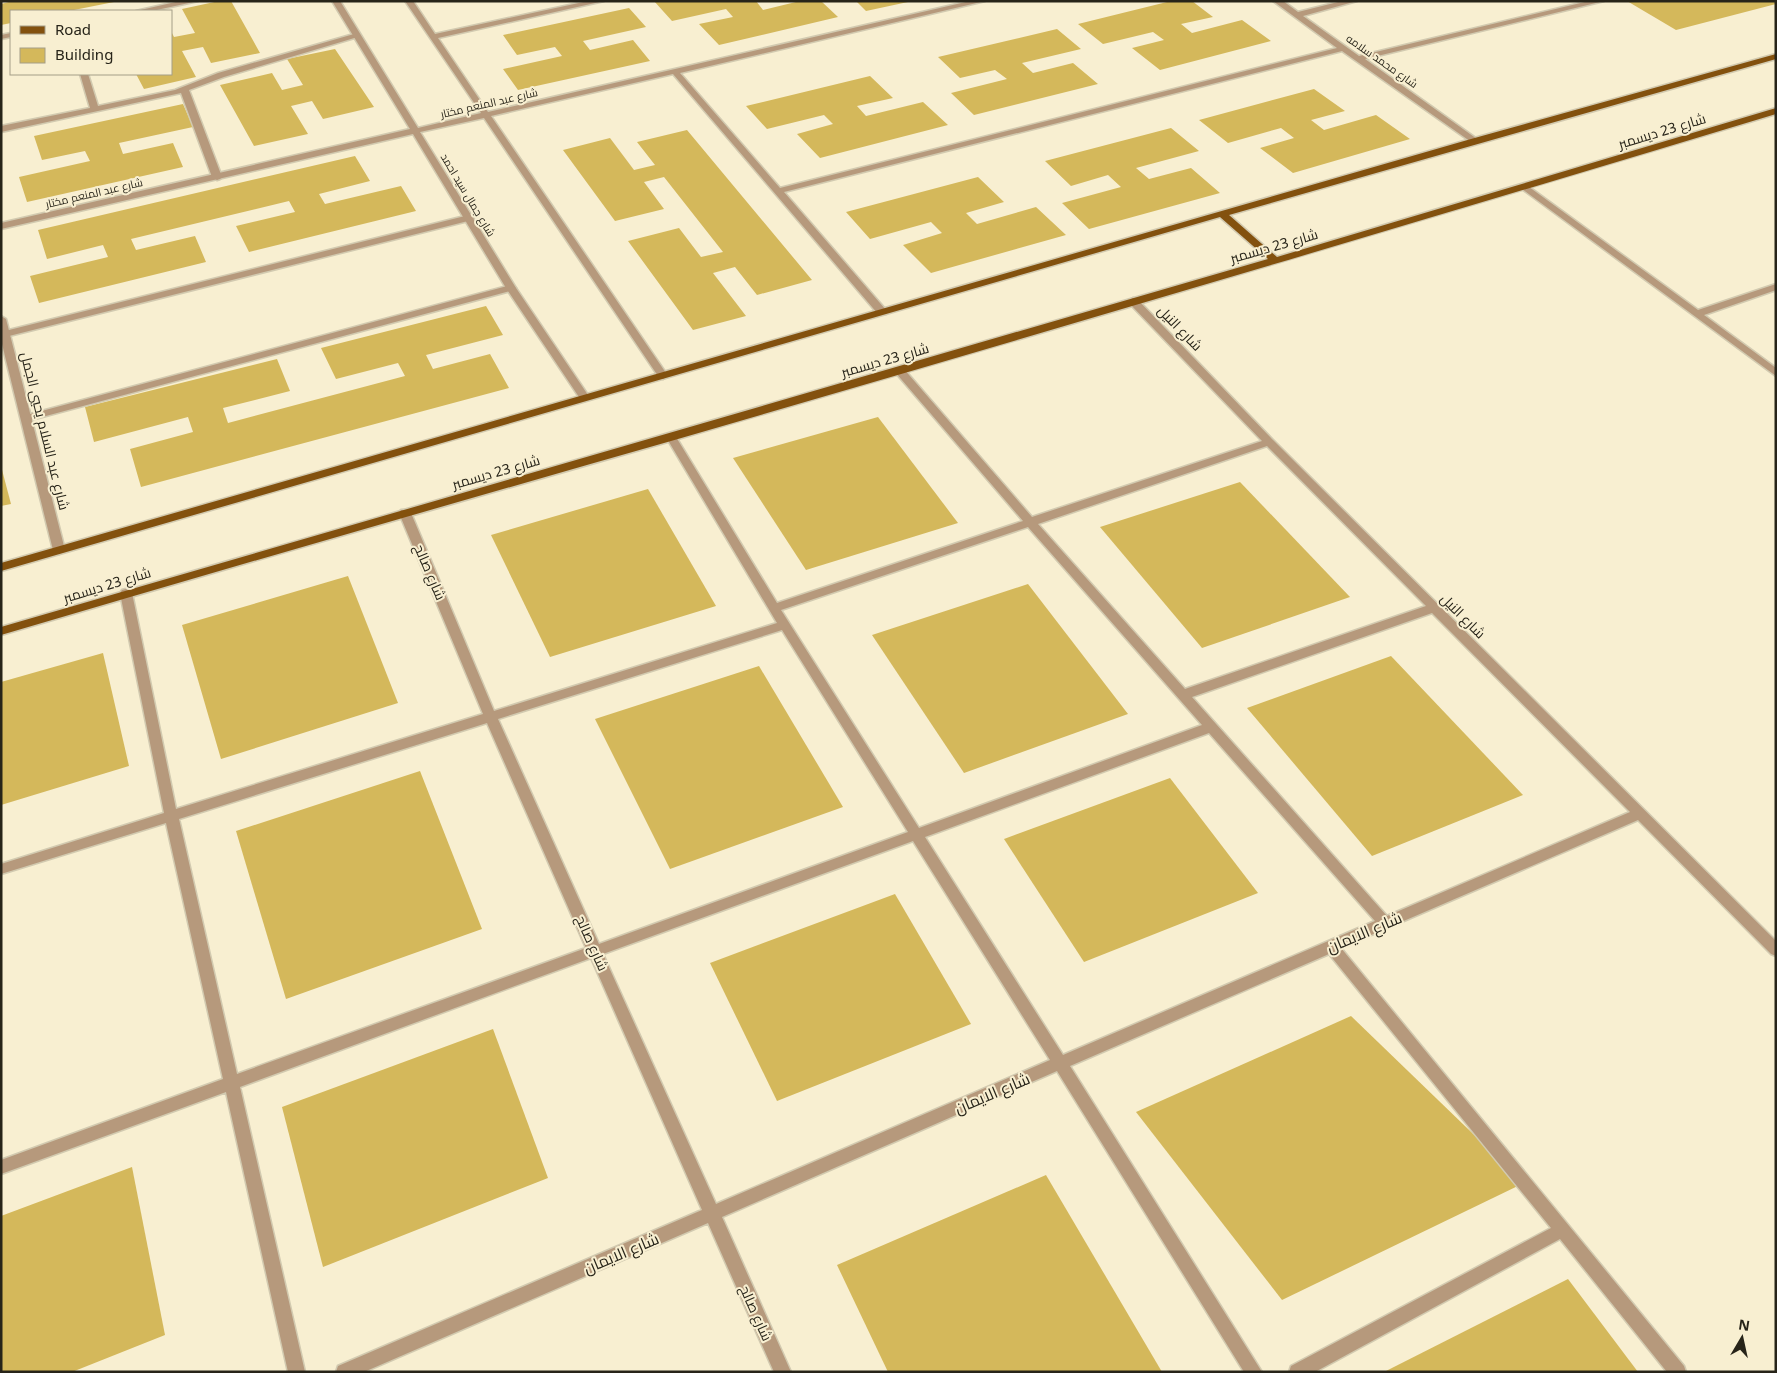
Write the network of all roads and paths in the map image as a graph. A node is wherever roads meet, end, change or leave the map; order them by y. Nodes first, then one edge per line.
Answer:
1 (194, 1) edge
2 (336, 1) edge
3 (409, 1) edge
4 (600, 1) edge
5 (981, 1) edge
6 (1277, 1) edge
7 (1353, 1) edge
8 (1600, 1) edge
9 (148, 5) edge
10 (1296, 15) junction
11 (358, 36) junction
12 (433, 37) junction
13 (1345, 48) junction
14 (1776, 56) edge
15 (1360, 58) junction
16 (675, 72) junction
17 (84, 75) edge
18 (184, 89) junction
19 (95, 110) junction
20 (1776, 111) edge
21 (486, 115) junction
22 (1, 129) edge
23 (416, 131) junction
24 (1474, 141) junction
25 (217, 177) junction
26 (1525, 187) junction
27 (777, 191) junction
28 (1222, 214) junction
29 (468, 218) junction
30 (1, 226) edge
31 (1275, 260) junction
32 (1776, 287) edge
33 (511, 288) junction
34 (1133, 300) junction
35 (882, 312) junction
36 (1696, 314) junction
37 (1, 319) edge
38 (5, 334) junction
39 (899, 370) junction
40 (1776, 373) edge
41 (663, 376) junction
42 (585, 398) junction
43 (27, 418) junction
44 (671, 436) junction
45 (1269, 442) junction
46 (404, 513) junction
47 (1030, 522) junction
48 (59, 550) junction
49 (1, 567) edge
50 (126, 593) junction
51 (774, 608) junction
52 (1434, 608) junction
53 (784, 625) junction
54 (1, 631) edge
55 (1183, 695) junction
56 (490, 716) junction
57 (1211, 727) junction
58 (1640, 813) junction
59 (171, 815) junction
60 (916, 834) junction
61 (1, 869) edge
62 (1385, 923) junction
63 (1331, 946) junction
64 (1776, 950) edge
65 (596, 951) junction
66 (1060, 1064) junction
67 (231, 1083) junction
68 (1, 1167) edge
69 (711, 1214) junction
70 (1562, 1230) junction
71 (296, 1372) edge
72 (344, 1372) edge
73 (783, 1372) edge
74 (1254, 1372) edge
75 (1298, 1372) edge
76 (1678, 1372) edge

1 - 9 street
2 - 11 street, شارع جمال سيد احمد
3 - 12 street
4 - 12 street
5 - 16 street, شارع عبد المنعم مختار
6 - 10 street, شارع محمد سلامه
7 - 10 street
8 - 15 street
10 - 13 street, شارع محمد سلامه
11 - 18 street
11 - 23 street, شارع جمال سيد احمد
12 - 21 street
13 - 15 street, شارع محمد سلامه
13 - 27 street
14 - 24 main road
15 - 24 street, شارع محمد سلامه
16 - 21 street, شارع عبد المنعم مختار
16 - 27 street
17 - 19 street
18 - 19 street
18 - 25 street
19 - 22 street
20 - 26 main road, شارع 23 ديسمبر
21 - 23 street, شارع عبد المنعم مختار
21 - 41 street
23 - 25 street, شارع عبد المنعم مختار
23 - 29 street, شارع جمال سيد احمد
24 - 28 main road
25 - 30 street, شارع عبد المنعم مختار
26 - 31 main road, شارع 23 ديسمبر
26 - 36 street
27 - 35 street
28 - 31 main road
28 - 35 main road
29 - 33 street, شارع جمال سيد احمد
29 - 38 street
31 - 34 main road, شارع 23 ديسمبر
32 - 36 street
33 - 42 street, شارع جمال سيد احمد
33 - 43 street
34 - 39 main road, شارع 23 ديسمبر
34 - 45 street, شارع النيل
35 - 41 main road
36 - 40 street
37 - 38 street, شارع عبد السلام يحيي الجمل
38 - 43 street, شارع عبد السلام يحيي الجمل
39 - 44 main road, شارع 23 ديسمبر
39 - 47 street
41 - 42 main road
42 - 48 main road
43 - 48 street, شارع عبد السلام يحيي الجمل
44 - 46 main road, شارع 23 ديسمبر
44 - 51 street
45 - 47 street
45 - 52 street, شارع النيل
46 - 50 main road, شارع 23 ديسمبر
46 - 56 street, شارع صالح
47 - 51 street
47 - 55 street
48 - 49 main road
50 - 54 main road, شارع 23 ديسمبر
50 - 59 street
51 - 53 street
52 - 55 street
52 - 58 street, شارع النيل
53 - 56 street
53 - 60 street
55 - 57 street
56 - 59 street
56 - 65 street, شارع صالح
57 - 60 street
57 - 62 street
58 - 62 street, شارع الايمان
58 - 64 street, شارع النيل
59 - 61 street
59 - 67 street
60 - 65 street
60 - 66 street
62 - 63 street, شارع الايمان
63 - 66 street, شارع الايمان
63 - 70 street
65 - 67 street
65 - 69 street, شارع صالح
66 - 69 street, شارع الايمان
66 - 74 street
67 - 68 street
67 - 71 street
69 - 72 street, شارع الايمان
69 - 73 street, شارع صالح
70 - 75 street
70 - 76 street

